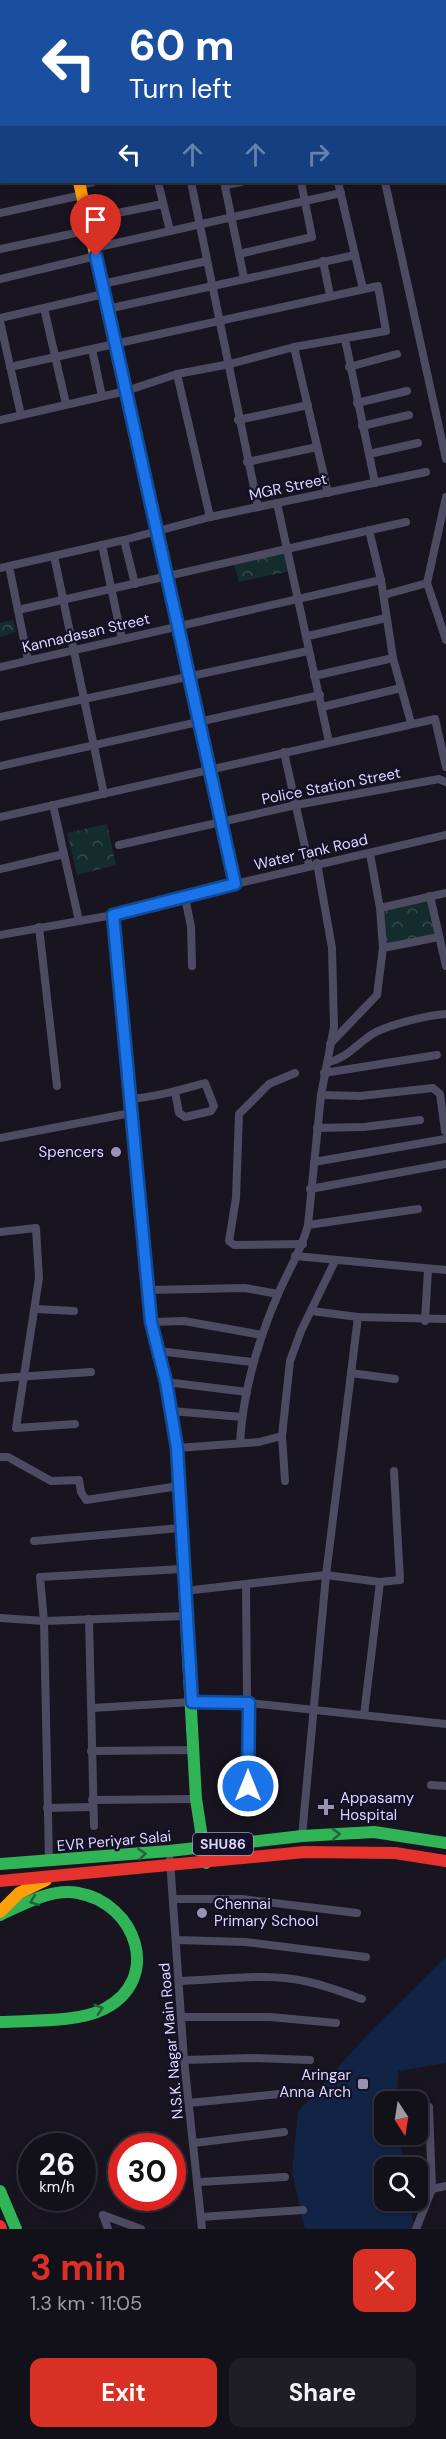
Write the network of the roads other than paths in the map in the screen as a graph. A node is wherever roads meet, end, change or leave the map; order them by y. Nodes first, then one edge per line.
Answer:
1 (158, 183) edge
2 (191, 183) edge
3 (224, 183) edge
4 (301, 183) edge
5 (338, 183) edge
6 (385, 183) edge
7 (80, 187) edge
8 (340, 193) junction
9 (305, 200) junction
10 (163, 204) junction
11 (0, 213) edge
12 (117, 213) dead end
13 (231, 217) junction
14 (200, 224) junction
15 (90, 230) junction
16 (170, 231) junction
17 (0, 249) edge
18 (95, 252) junction
19 (239, 254) junction
20 (355, 255) junction
21 (207, 261) junction
22 (323, 261) junction
23 (244, 278) junction
24 (0, 279) edge
25 (212, 285) junction
26 (103, 289) junction
27 (363, 289) junction
28 (330, 295) junction
29 (44, 308) junction
30 (107, 309) junction
31 (0, 320) edge
32 (220, 321) junction
33 (345, 339) junction
34 (115, 344) junction
35 (294, 346) junction
36 (92, 349) junction
37 (397, 354) dead end
38 (56, 357) junction
39 (230, 364) junction
40 (349, 366) junction
41 (10, 367) junction
42 (177, 374) junction
43 (126, 391) junction
44 (407, 391) dead end
45 (102, 396) junction
46 (357, 403) junction
47 (66, 404) junction
48 (308, 405) junction
49 (21, 415) junction
50 (409, 415) dead end
51 (0, 420) edge
52 (238, 420) junction
53 (362, 426) junction
54 (418, 443) dead end
55 (317, 447) junction
56 (369, 454) junction
57 (446, 459) edge
58 (247, 462) junction
59 (426, 472) dead end
60 (375, 483) junction
61 (328, 493) junction
62 (446, 497) edge
63 (277, 503) junction
64 (258, 507) junction
65 (210, 517) junction
66 (406, 522) dead end
67 (369, 530) junction
68 (157, 531) junction
69 (124, 540) junction
70 (102, 545) junction
71 (288, 549) junction
72 (54, 556) junction
73 (4, 567) edge
74 (167, 577) junction
75 (381, 580) junction
76 (427, 583) junction
77 (135, 584) junction
78 (111, 589) junction
79 (384, 595) junction
80 (298, 599) junction
81 (65, 600) junction
82 (18, 610) junction
83 (386, 618) junction
84 (178, 626) junction
85 (308, 636) junction
86 (122, 639) junction
87 (446, 640) edge
88 (75, 649) junction
89 (308, 651) junction
90 (393, 658) junction
91 (28, 660) junction
92 (0, 667) edge
93 (314, 675) junction
94 (188, 676) junction
95 (401, 688) junction
96 (320, 695) junction
97 (83, 698) junction
98 (322, 707) junction
99 (0, 717) edge
100 (411, 723) junction
101 (200, 724) junction
102 (329, 742) junction
103 (93, 746) junction
104 (284, 752) junction
105 (0, 766) edge
106 (446, 767) edge
107 (210, 770) junction
108 (446, 782) edge
109 (104, 794) junction
110 (53, 805) junction
111 (296, 805) junction
112 (0, 817) edge
113 (222, 823) junction
114 (446, 835) edge
115 (119, 845) dead end
116 (64, 854) junction
117 (370, 854) junction
118 (313, 864) junction
119 (0, 869) edge
120 (235, 884) junction
121 (446, 893) edge
122 (430, 896) junction
123 (185, 897) junction
124 (380, 908) junction
125 (113, 915) junction
126 (79, 921) junction
127 (39, 927) junction
128 (0, 935) edge
129 (439, 936) junction
130 (382, 948) junction
131 (192, 966) dead end
132 (446, 966) edge
133 (446, 1014) edge
134 (330, 1044) junction
135 (437, 1055) dead end
136 (329, 1062) junction
137 (294, 1072) dead end
138 (324, 1073) junction
139 (57, 1086) dead end
140 (175, 1092) junction
141 (321, 1095) junction
142 (130, 1099) junction
143 (131, 1113) junction
144 (420, 1120) dead end
145 (317, 1128) junction
146 (445, 1136) edge
147 (0, 1138) edge
148 (314, 1162) junction
149 (446, 1164) edge
150 (310, 1189) junction
151 (418, 1209) dead end
152 (308, 1225) junction
153 (0, 1232) edge
154 (303, 1244) junction
155 (295, 1256) junction
156 (334, 1261) junction
157 (428, 1269) junction
158 (446, 1270) edge
159 (148, 1290) junction
160 (278, 1294) junction
161 (35, 1309) junction
162 (74, 1311) dead end
163 (312, 1311) junction
164 (358, 1317) junction
165 (446, 1319) edge
166 (425, 1321) junction
167 (151, 1322) junction
168 (262, 1335) junction
169 (158, 1351) junction
170 (252, 1362) junction
171 (91, 1372) dead end
172 (351, 1373) junction
173 (23, 1375) junction
174 (0, 1378) edge
175 (395, 1379) dead end
176 (166, 1382) junction
177 (247, 1392) junction
178 (171, 1411) junction
179 (242, 1417) junction
180 (75, 1424) dead end
181 (282, 1436) junction
182 (240, 1443) junction
183 (177, 1448) junction
184 (0, 1457) edge
185 (394, 1471) dead end
186 (285, 1481) dead end
187 (179, 1486) junction
188 (180, 1528) junction
189 (34, 1541) dead end
190 (182, 1569) junction
191 (326, 1575) junction
192 (380, 1582) junction
193 (246, 1584) junction
194 (184, 1591) junction
195 (185, 1616) junction
196 (0, 1618) edge
197 (88, 1619) junction
198 (44, 1621) junction
199 (192, 1702) junction
200 (249, 1703) junction
201 (92, 1708) junction
202 (314, 1709) junction
203 (364, 1715) junction
204 (446, 1724) edge
205 (194, 1750) junction
206 (91, 1751) junction
207 (431, 1785) dead end
208 (446, 1786) edge
209 (196, 1799) junction
210 (92, 1804) junction
211 (248, 1807) dead end
212 (47, 1808) junction
213 (94, 1826) dead end
214 (303, 1836) junction
215 (446, 1843) edge
216 (202, 1847) junction
217 (169, 1851) junction
218 (446, 1861) edge
219 (49, 1862) junction
220 (206, 1863) junction
221 (0, 1864) edge
222 (171, 1865) junction
223 (56, 1876) junction
224 (0, 1881) edge
225 (175, 1899) junction
226 (0, 1914) edge
227 (357, 1914) dead end
228 (176, 1940) junction
229 (366, 1956) dead end
230 (179, 1981) junction
231 (362, 1999) dead end
232 (181, 2017) junction
233 (0, 2022) edge
234 (336, 2022) dead end
235 (184, 2060) junction
236 (310, 2060) dead end
237 (290, 2093) dead end
238 (189, 2103) junction
239 (429, 2107) dead end
240 (284, 2132) dead end
241 (194, 2144) junction
242 (285, 2177) dead end
243 (199, 2182) junction
244 (446, 2186) edge
245 (432, 2189) junction
246 (0, 2191) edge
247 (303, 2210) dead end
248 (201, 2217) junction
249 (16, 2229) edge
250 (108, 2229) edge
251 (141, 2229) edge
252 (202, 2229) edge
253 (416, 2229) edge

1 - 10 street
2 - 14 street
3 - 13 street
4 - 9 street
5 - 8 street
6 - 57 street
7 - 11 street
7 - 15 street
8 - 9 street
8 - 20 street
9 - 13 street
9 - 19 street
10 - 12 street
10 - 16 street
13 - 14 street
13 - 19 street
14 - 16 street
14 - 21 street
15 - 17 street
15 - 18 street
16 - 18 street
18 - 24 street
18 - 26 street
19 - 23 street
20 - 22 street
20 - 27 street
21 - 25 street
21 - 26 street
22 - 23 street
22 - 28 street
23 - 25 street
25 - 30 street
25 - 32 street
26 - 29 street
26 - 30 street
27 - 28 street
27 - 33 street
28 - 32 street
29 - 31 street
29 - 38 street
30 - 34 street
31 - 41 street
32 - 34 street
32 - 39 street
33 - 35 street
33 - 40 street
34 - 36 street
34 - 43 street
35 - 39 street
35 - 48 street
36 - 38 street
36 - 45 street
37 - 40 street
38 - 41 street
38 - 47 street
39 - 42 street
39 - 52 street
40 - 46 street
41 - 49 street
42 - 43 street
42 - 65 street
43 - 45 street
43 - 68 street
44 - 46 street
45 - 47 street
46 - 53 street
47 - 49 street
48 - 52 street
48 - 55 street
49 - 51 street
50 - 53 street
52 - 58 street
53 - 56 street
54 - 56 street
55 - 58 street
55 - 61 street
56 - 60 street
58 - 64 street
59 - 60 street, MGR Street
60 - 61 street, MGR Street
61 - 63 street, MGR Street
62 - 76 street
63 - 64 street, MGR Street
63 - 71 street
64 - 65 street, MGR Street
65 - 68 street, MGR Street
66 - 67 street
67 - 71 street
67 - 75 street
68 - 69 street, MGR Street
68 - 74 street
69 - 70 street, MGR Street
69 - 77 street
70 - 72 street, MGR Street
70 - 78 street
71 - 74 street
71 - 80 street
72 - 73 street, MGR Street
72 - 81 street
73 - 82 street
74 - 77 street
74 - 84 street
75 - 79 street
75 - 80 street, Kannadasan Street
76 - 79 street
76 - 87 street
77 - 78 street
78 - 81 street
78 - 86 street
79 - 83 street
80 - 84 street, Kannadasan Street
80 - 85 street
81 - 82 street
81 - 88 street
82 - 91 street
83 - 85 street
83 - 90 street
84 - 86 street, Kannadasan Street
84 - 94 street
85 - 89 street
86 - 88 street, Kannadasan Street
88 - 91 street, Kannadasan Street
88 - 97 street
89 - 93 street
89 - 94 street
90 - 93 street
90 - 95 street
91 - 92 street, Kannadasan Street
93 - 96 street
94 - 97 street
94 - 101 street
95 - 98 street
95 - 100 street
96 - 98 street
96 - 101 street
97 - 99 street
97 - 103 street
98 - 102 street
100 - 102 street
100 - 106 street
101 - 103 street
101 - 107 street
102 - 104 street
103 - 105 street
103 - 109 street
104 - 107 street
104 - 111 street
107 - 109 street
107 - 113 street
108 - 111 street, Police Station Street
109 - 110 street
110 - 112 street
110 - 116 street
111 - 113 street, Police Station Street
111 - 118 street
113 - 115 street, Police Station Street
113 - 120 street
114 - 117 street, Water Tank Road
116 - 119 street
116 - 126 street
117 - 118 street, Water Tank Road
117 - 124 street
118 - 120 street, Water Tank Road
118 - 134 street
120 - 123 street, Water Tank Road
121 - 122 street
122 - 124 street
122 - 129 street
123 - 125 street, Water Tank Road
123 - 131 street
124 - 130 street
125 - 126 street
125 - 142 street
126 - 127 street
127 - 128 street
127 - 139 street
129 - 130 street
129 - 132 street
130 - 134 street
133 - 136 street
134 - 136 street
135 - 138 street
136 - 138 street
137 - 154 street
138 - 141 street
140 - 140 street
140 - 142 street
141 - 145 street
141 - 146 street
142 - 143 street
143 - 147 street
143 - 159 street
144 - 145 street
145 - 148 street
146 - 148 street
148 - 150 street
149 - 150 street
150 - 152 street
151 - 152 street
152 - 154 street
153 - 161 street
154 - 155 street
155 - 156 street
155 - 160 street
156 - 157 street
156 - 163 street
157 - 158 street
157 - 166 street
159 - 160 street
159 - 167 street
160 - 168 street
161 - 162 street
161 - 173 street
163 - 164 street
163 - 181 street
164 - 166 street
164 - 172 street
165 - 166 street
167 - 168 street
167 - 169 street
168 - 170 street
169 - 170 street
169 - 176 street
170 - 177 street
171 - 173 street
172 - 175 street
172 - 191 street
173 - 174 street
173 - 180 street
176 - 177 street
176 - 178 street
177 - 179 street
178 - 179 street
178 - 183 street
179 - 182 street
181 - 182 street
181 - 186 street
182 - 183 street
183 - 187 street
184 - 187 street
185 - 192 street
187 - 188 street
188 - 189 street
188 - 190 street
190 - 194 street
190 - 198 street
191 - 192 street
191 - 193 street
191 - 202 street
192 - 203 street
193 - 194 street
193 - 200 street
194 - 195 street
195 - 197 street
195 - 199 street
196 - 198 street
197 - 198 street
197 - 201 street
198 - 212 street
199 - 200 street
199 - 201 street
199 - 205 street
200 - 202 street
200 - 211 street
201 - 206 street
202 - 203 street
202 - 214 street
203 - 204 street
205 - 206 street
205 - 209 street
206 - 210 street
207 - 208 street
209 - 210 street
209 - 216 street
210 - 212 street
210 - 213 street
212 - 219 street
214 -> 215 street, EVR Periyar Salai / SHU86
214 - 216 street, EVR Periyar Salai / SHU86
216 - 217 street, EVR Periyar Salai / SHU86
216 - 220 street
219 -> 217 street, EVR Periyar Salai / SHU86
217 - 222 street, N.S.K. Nagar Main Road
218 - 220 street, EVR Periyar Salai / SHU86
219 - 221 street, EVR Periyar Salai / SHU86
220 - 222 street, EVR Periyar Salai / SHU86
222 - 223 street, EVR Periyar Salai / SHU86
222 - 225 street, N.S.K. Nagar Main Road
223 - 224 street, EVR Periyar Salai / SHU86
223 - 226 street
225 - 227 street
225 - 228 street, N.S.K. Nagar Main Road
233 -> 226 street
228 - 229 street
228 - 230 street, N.S.K. Nagar Main Road
230 - 231 street
230 - 232 street, N.S.K. Nagar Main Road
232 - 234 street
232 - 235 street, N.S.K. Nagar Main Road
235 - 236 street
235 - 238 street, N.S.K. Nagar Main Road
237 - 238 street
238 - 241 street, N.S.K. Nagar Main Road
239 - 245 street
240 - 241 street
241 - 243 street, N.S.K. Nagar Main Road
242 - 243 street
243 - 248 street, N.S.K. Nagar Main Road
244 - 245 street
245 - 253 street
246 - 249 street
247 - 248 street
248 - 252 street, N.S.K. Nagar Main Road
250 - 251 street

